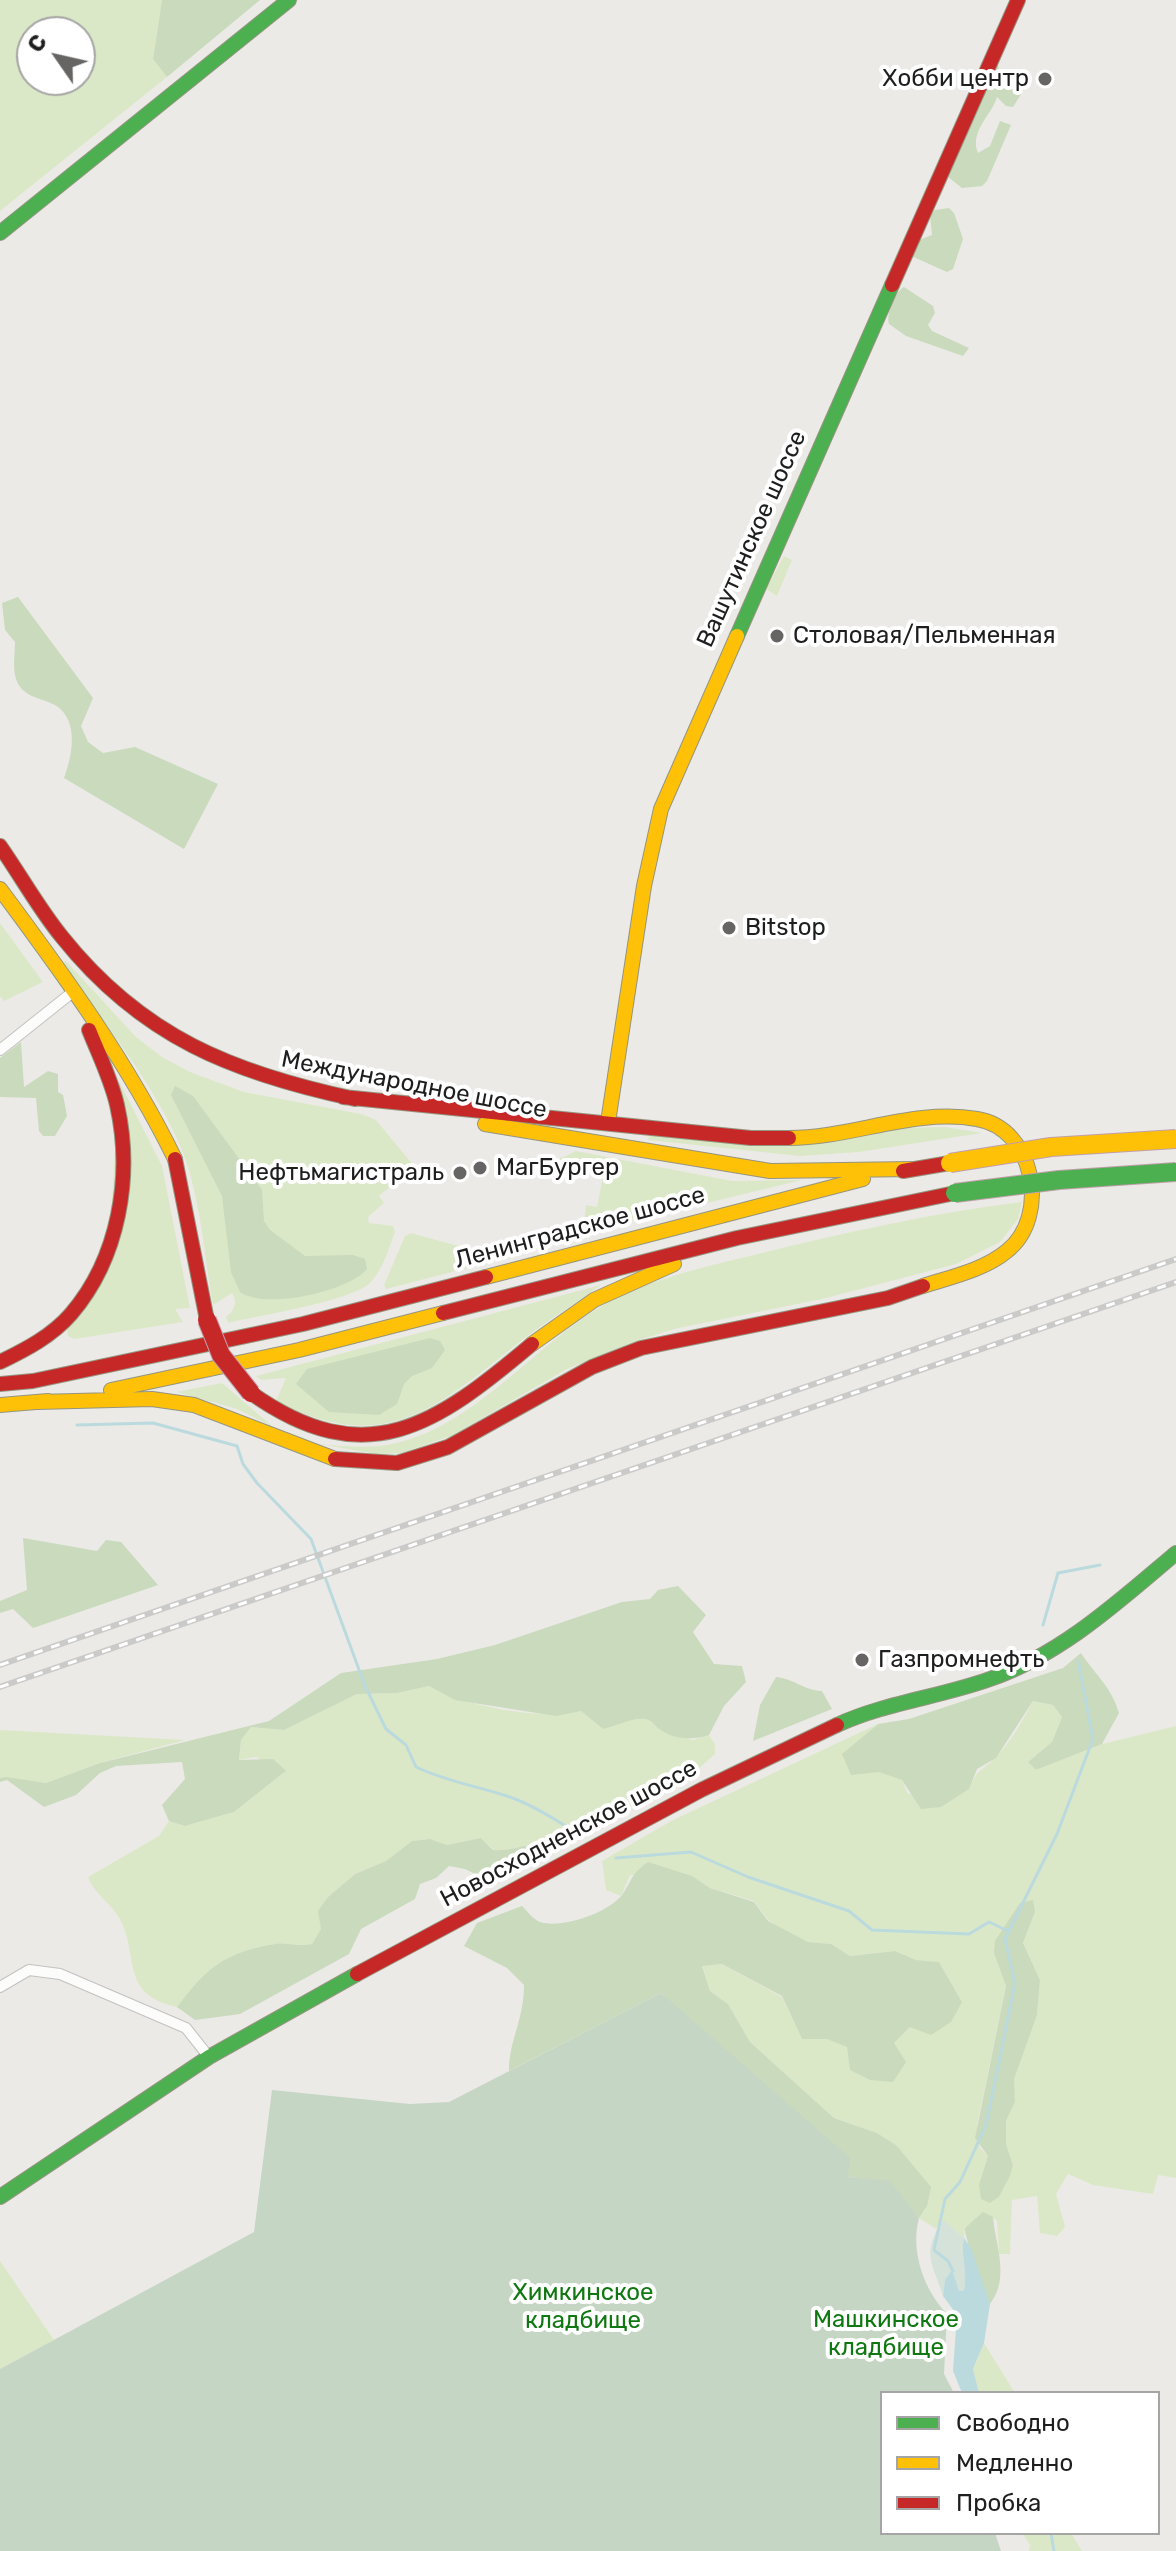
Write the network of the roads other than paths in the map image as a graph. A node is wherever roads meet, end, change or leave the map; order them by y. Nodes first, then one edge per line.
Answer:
1 (289, 0) edge
2 (1018, 0) edge
3 (0, 233) edge
4 (0, 846) edge
5 (0, 889) edge
6 (56, 966) junction
7 (69, 995) junction
8 (0, 1050) edge
9 (343, 1097) junction
10 (608, 1122) junction
11 (1176, 1139) edge
12 (913, 1169) junction
13 (1176, 1172) edge
14 (784, 1230) junction
15 (0, 1362) edge
16 (0, 1384) edge
17 (37, 1402) junction
18 (0, 1405) edge
19 (1176, 1553) edge
20 (0, 1987) edge
21 (209, 2057) junction
22 (0, 2197) edge

1 - 3 main road
2 - 10 main road, Вашутинское шоссе
4 - 9 main road, Международное шоссе
5 - 6 main road
6 - 7 main road
6 - 14 main road, bridge
7 - 8 street
7 - 15 main road
9 - 10 main road
9 - 12 main road, Международное шоссе
10 - 17 main road
11 - 12 main road, Ленинградское шоссе, bridge
12 - 16 main road, Ленинградское шоссе
13 - 14 main road, Ленинградское шоссе, bridge
14 - 17 main road, Ленинградское шоссе
17 - 18 main road, Ленинградское шоссе
19 - 21 main road, Новосходненское шоссе
20 - 21 street
21 - 22 main road, Новосходненское шоссе

